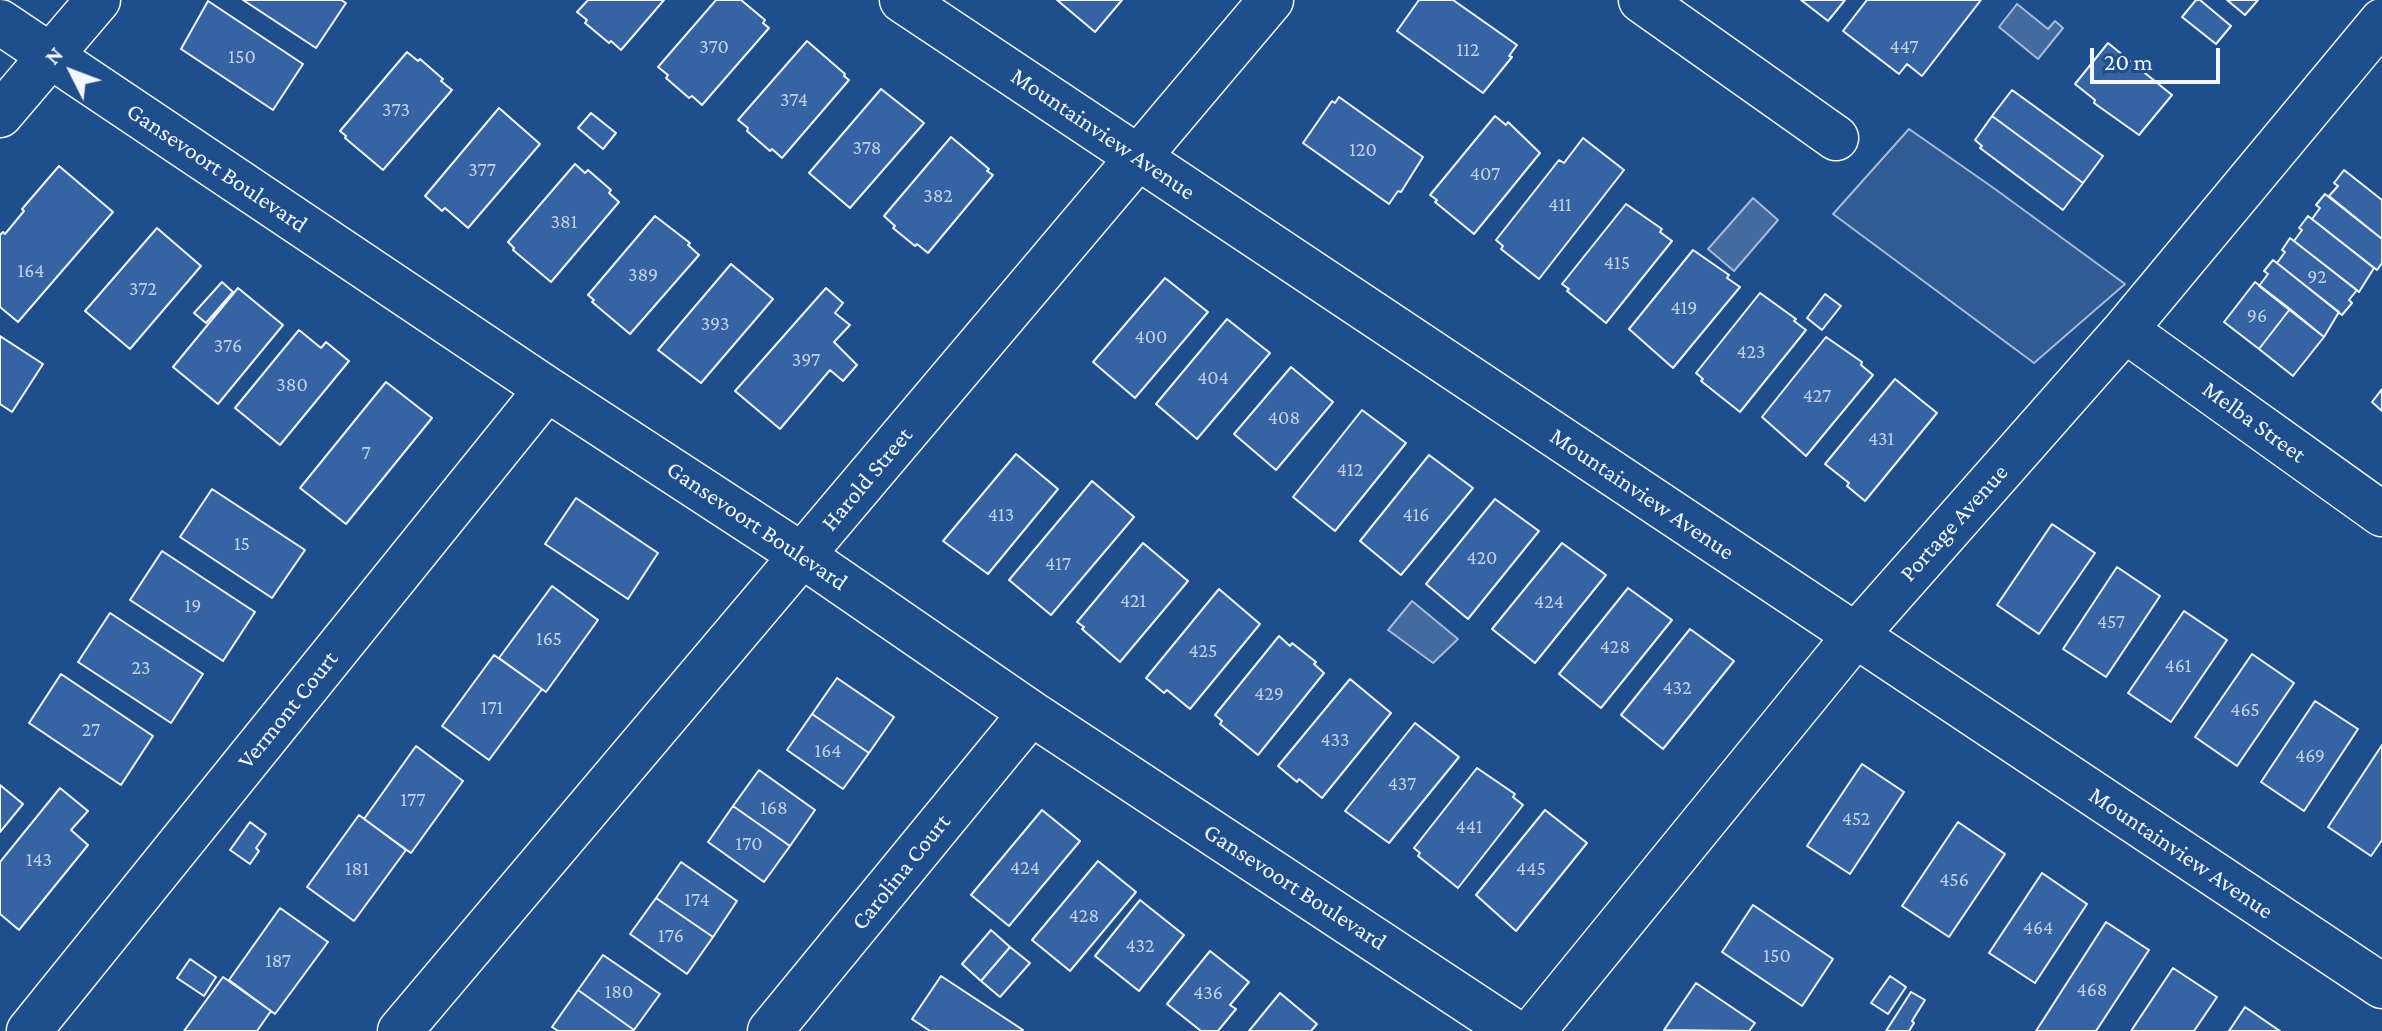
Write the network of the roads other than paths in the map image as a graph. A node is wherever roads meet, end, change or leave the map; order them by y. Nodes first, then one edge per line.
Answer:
1 (98, 0) edge
2 (902, 0) edge
3 (1271, 0) edge
4 (1641, 0) edge
5 (2382, 21) edge
6 (0, 22) edge
7 (51, 56) junction
8 (0, 115) edge
9 (1836, 138) dead end
10 (1137, 157) junction
11 (2125, 330) junction
12 (547, 389) junction
13 (2382, 514) edge
14 (803, 556) junction
15 (1855, 636) junction
16 (1031, 713) junction
17 (2382, 986) edge
18 (29, 1031) edge
19 (400, 1031) edge
20 (770, 1031) edge
21 (1513, 1031) edge
22 (1533, 1031) edge

1 - 7 street
2 - 10 street, Mountainview Avenue
3 - 10 street, Harold Street
4 - 9 street
5 - 11 street, Portage Avenue
6 - 7 street, Gansevoort Boulevard
7 - 8 street
7 - 12 street, Gansevoort Boulevard
10 - 14 street, Harold Street
10 - 15 street, Mountainview Avenue
11 - 13 street, Melba Street
11 - 15 street, Portage Avenue
12 - 14 street, Gansevoort Boulevard
12 - 18 street, Vermont Court
14 - 16 street, Gansevoort Boulevard
14 - 19 street, Harold Street
15 - 17 street, Mountainview Avenue
15 - 22 street, Portage Avenue
16 - 20 street, Carolina Court
16 - 21 street, Gansevoort Boulevard

